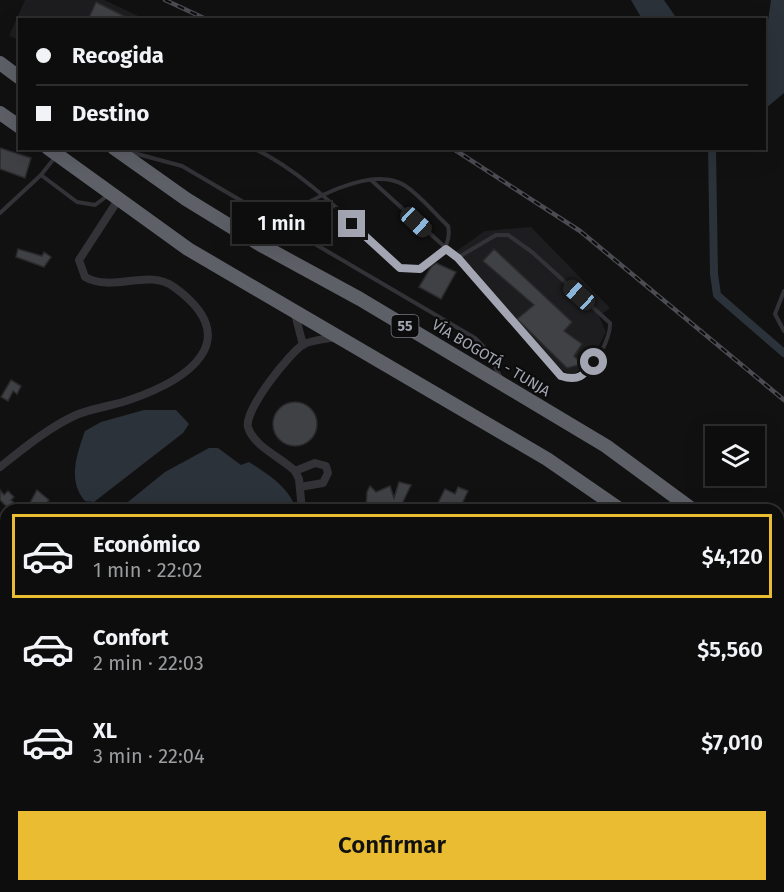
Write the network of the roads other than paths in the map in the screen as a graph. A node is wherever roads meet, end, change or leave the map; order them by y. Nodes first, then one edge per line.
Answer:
1 (0, 63) edge
2 (18, 76) edge
3 (0, 113) edge
4 (18, 126) edge
5 (117, 150) edge
6 (121, 150) edge
7 (257, 150) edge
8 (52, 152) edge
9 (42, 175) junction
10 (371, 180) junction
11 (320, 195) junction
12 (114, 197) junction
13 (0, 213) edge
14 (276, 222) junction
15 (446, 249) junction
16 (458, 258) junction
17 (784, 291) edge
18 (295, 314) junction
19 (784, 331) edge
20 (336, 337) junction
21 (303, 345) junction
22 (504, 385) junction
23 (0, 467) edge
24 (295, 471) junction
25 (300, 487) junction
26 (301, 504) edge
27 (612, 504) edge
28 (685, 504) edge

1 - 2 highway
3 - 4 highway
5 - 22 highway, VÍA BOGOTÁ - TUNJA / 55
6 - 14 lane
7 - 11 lane
8 - 9 lane
8 - 12 highway
9 - 12 lane
9 - 13 lane
10 - 11 lane
10 - 15 lane
10 - 15 lane
11 - 14 lane
11 - 15 lane
12 - 18 highway
12 - 23 street
14 - 22 lane
15 - 16 lane
16 - 16 lane
17 - 19 lane
18 - 20 highway
18 - 21 street
20 - 21 street
20 - 27 highway
21 - 24 street
22 - 28 highway, VÍA BOGOTÁ - TUNJA / 55
24 - 25 street
24 - 25 street
25 - 26 street

